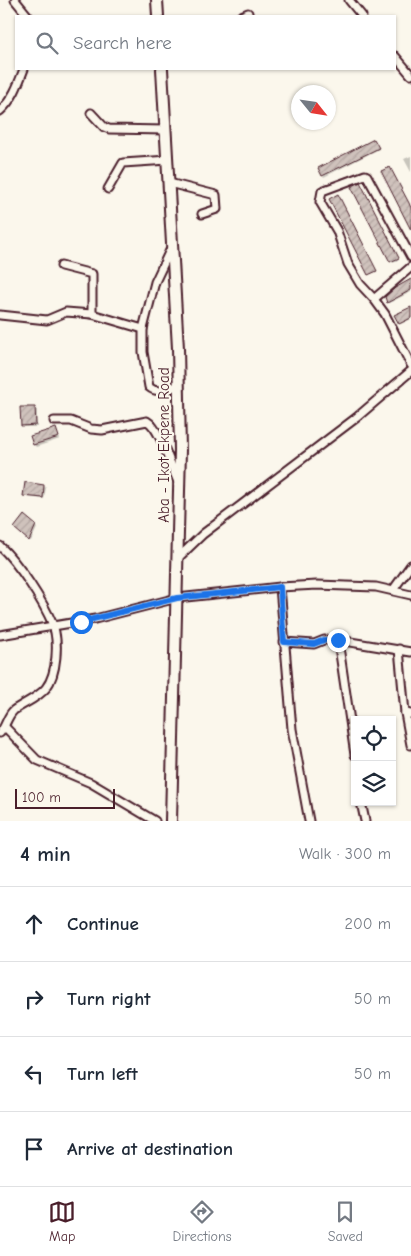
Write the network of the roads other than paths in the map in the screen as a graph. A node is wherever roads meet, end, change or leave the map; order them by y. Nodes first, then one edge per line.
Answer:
1 (157, 0) edge
2 (349, 0) edge
3 (18, 1) edge
4 (248, 13) dead end
5 (27, 15) edge
6 (158, 15) edge
7 (243, 15) edge
8 (361, 15) edge
9 (396, 57) edge
10 (24, 70) edge
11 (162, 70) edge
12 (411, 75) edge
13 (0, 111) edge
14 (91, 113) dead end
15 (166, 130) junction
16 (168, 160) junction
17 (169, 183) junction
18 (108, 188) dead end
19 (202, 214) dead end
20 (172, 246) junction
21 (411, 257) edge
22 (61, 266) dead end
23 (411, 267) edge
24 (374, 299) junction
25 (92, 314) junction
26 (0, 315) edge
27 (143, 329) junction
28 (411, 365) edge
29 (411, 371) edge
30 (179, 385) junction
31 (54, 421) dead end
32 (179, 484) junction
33 (0, 546) edge
34 (178, 558) junction
35 (411, 565) edge
36 (280, 587) junction
37 (393, 590) junction
38 (411, 595) edge
39 (177, 598) junction
40 (53, 627) junction
41 (0, 635) edge
42 (338, 640) junction
43 (284, 642) junction
44 (399, 649) junction
45 (411, 652) edge
46 (408, 714) edge
47 (351, 728) edge
48 (2, 730) edge
49 (411, 745) edge
50 (362, 806) edge
51 (155, 821) edge
52 (171, 821) edge
53 (309, 821) edge
54 (365, 821) edge

1 - 6 highway
2 - 8 street
3 - 5 street
4 - 7 street
9 - 12 street
10 - 13 street
11 - 15 highway, Aba - Ikot Ekpene Road
14 - 15 street
15 - 16 highway, Aba - Ikot Ekpene Road
16 - 17 highway, Aba - Ikot Ekpene Road
16 - 18 street
17 - 19 street
17 - 20 highway, Aba - Ikot Ekpene Road
20 - 27 street
20 - 30 highway, Aba - Ikot Ekpene Road
21 - 24 street
22 - 25 street
23 - 24 street
24 - 28 street
25 - 26 street
25 - 27 street
27 - 30 street
29 - 34 street
30 - 32 highway, Aba - Ikot Ekpene Road
31 - 32 street
32 - 34 highway, Aba - Ikot Ekpene Road
33 - 40 street
34 - 39 highway, Aba - Ikot Ekpene Road
35 - 37 street
36 - 37 street
36 - 39 street
36 - 43 street
37 - 38 street
39 - 40 street
39 - 52 highway, Aba - Ikot Ekpene Road
40 - 41 street
40 - 48 street
42 - 43 street
42 - 44 street
42 - 47 street
43 - 53 street
44 - 45 street
44 - 46 street
46 - 49 street
48 - 51 street
50 - 54 street

